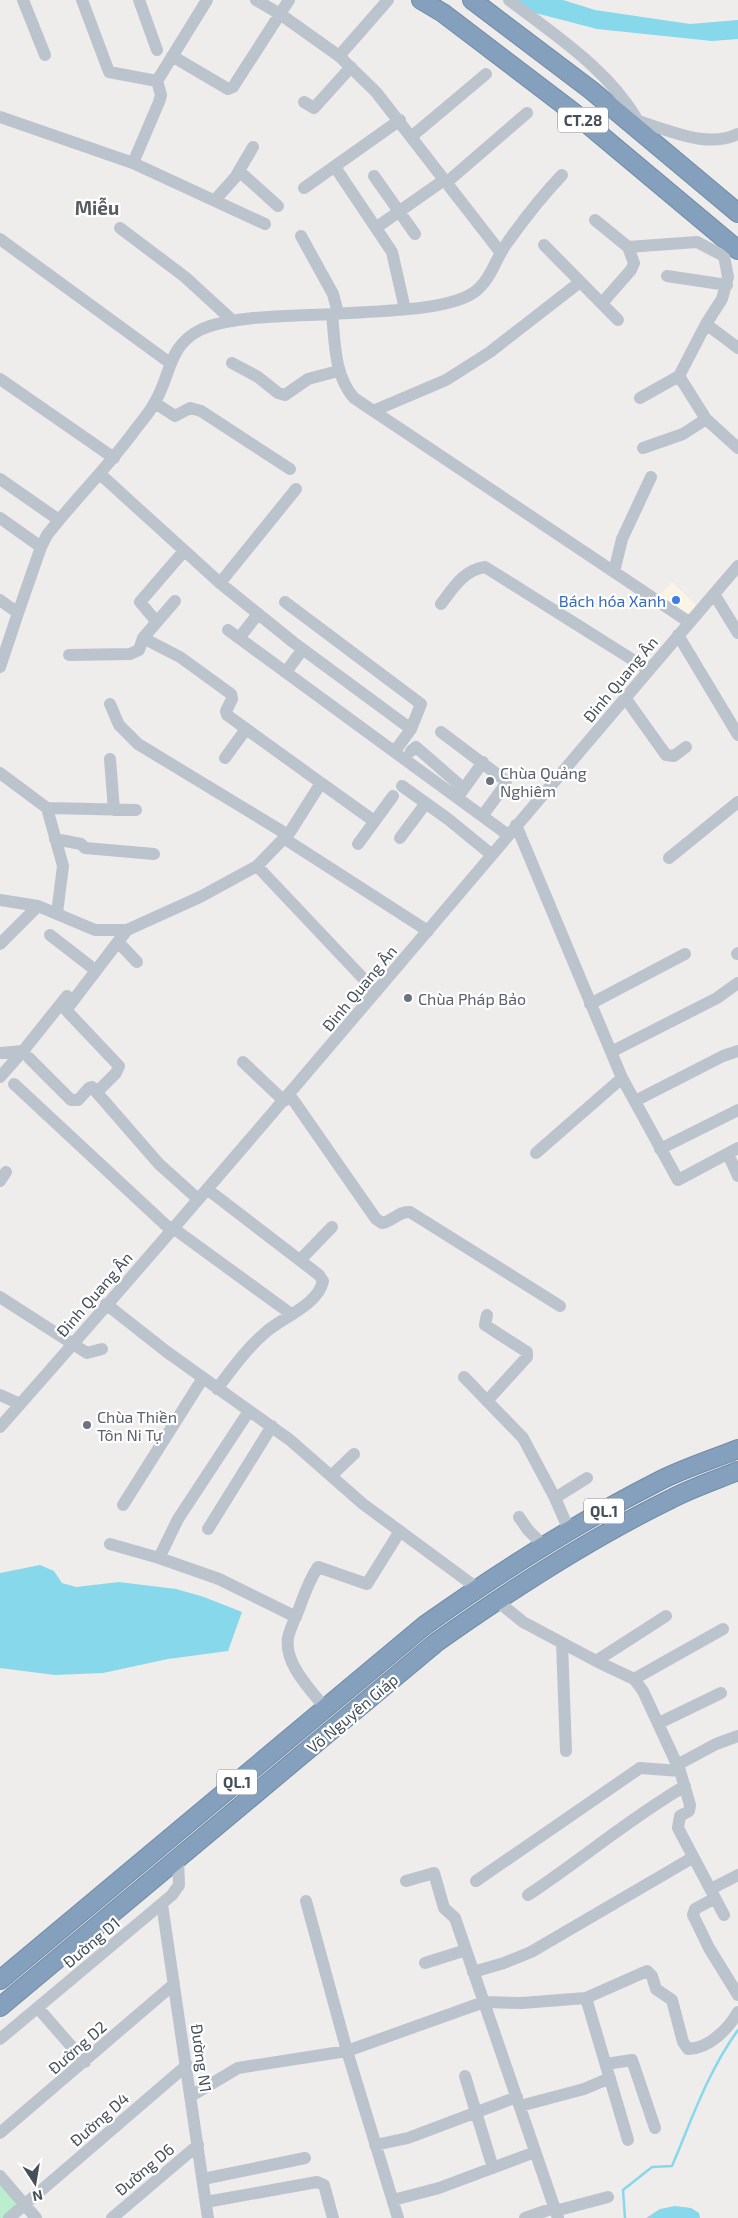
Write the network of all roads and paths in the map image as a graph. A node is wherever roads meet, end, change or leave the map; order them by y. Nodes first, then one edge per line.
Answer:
1 (23, 0) edge
2 (82, 0) edge
3 (139, 0) edge
4 (206, 0) edge
5 (256, 0) edge
6 (289, 0) edge
7 (388, 0) edge
8 (421, 0) edge
9 (472, 0) edge
10 (509, 0) edge
11 (280, 14) junction
12 (157, 50) dead end
13 (44, 54) dead end
14 (172, 56) junction
15 (339, 56) junction
16 (351, 67) junction
17 (486, 74) dead end
18 (157, 81) junction
19 (304, 102) dead end
20 (528, 113) dead end
21 (0, 117) edge
22 (400, 120) junction
23 (738, 134) edge
24 (412, 137) junction
25 (253, 148) dead end
26 (133, 163) junction
27 (335, 167) junction
28 (237, 174) junction
29 (562, 175) dead end
30 (374, 176) dead end
31 (445, 182) junction
32 (304, 188) dead end
33 (215, 200) junction
34 (278, 206) dead end
35 (399, 212) junction
36 (738, 213) edge
37 (595, 220) dead end
38 (265, 224) dead end
39 (377, 227) junction
40 (120, 228) dead end
41 (415, 234) dead end
42 (302, 236) dead end
43 (0, 239) edge
44 (544, 245) dead end
45 (628, 247) junction
46 (738, 250) edge
47 (500, 252) junction
48 (667, 276) dead end
49 (580, 282) junction
50 (727, 285) junction
51 (602, 303) junction
52 (406, 309) junction
53 (335, 314) junction
54 (618, 320) dead end
55 (233, 321) junction
56 (706, 324) junction
57 (738, 348) edge
58 (170, 362) junction
59 (232, 363) dead end
60 (338, 371) junction
61 (679, 376) junction
62 (0, 379) edge
63 (640, 398) dead end
64 (155, 403) junction
65 (373, 411) junction
66 (706, 419) junction
67 (643, 448) dead end
68 (738, 448) edge
69 (114, 458) junction
70 (290, 469) dead end
71 (100, 474) junction
72 (651, 477) dead end
73 (0, 479) edge
74 (296, 489) dead end
75 (0, 518) edge
76 (59, 520) junction
77 (41, 547) junction
78 (184, 550) junction
79 (738, 566) edge
80 (614, 572) junction
81 (220, 584) junction
82 (714, 594) junction
83 (0, 600) edge
84 (175, 601) dead end
85 (285, 602) dead end
86 (441, 604) dead end
87 (18, 613) junction
88 (258, 614) junction
89 (156, 621) junction
90 (689, 622) junction
91 (228, 630) dead end
92 (738, 633) edge
93 (678, 635) junction
94 (143, 638) junction
95 (239, 638) junction
96 (302, 650) junction
97 (69, 654) dead end
98 (0, 667) edge
99 (649, 670) junction
100 (286, 672) junction
101 (626, 699) junction
102 (110, 704) dead end
103 (246, 729) junction
104 (411, 729) junction
105 (442, 732) dead end
106 (738, 735) edge
107 (686, 747) dead end
108 (411, 751) dead end
109 (395, 752) junction
110 (225, 758) dead end
111 (110, 759) dead end
112 (483, 762) junction
113 (0, 773) edge
114 (321, 783) junction
115 (402, 786) dead end
116 (460, 793) junction
117 (392, 796) dead end
118 (738, 802) edge
119 (426, 803) junction
120 (47, 808) junction
121 (114, 810) junction
122 (136, 810) dead end
123 (483, 815) junction
124 (374, 821) junction
125 (512, 830) junction
126 (286, 837) junction
127 (400, 838) dead end
128 (55, 839) junction
129 (358, 844) dead end
130 (154, 854) dead end
131 (492, 855) junction
132 (669, 858) dead end
133 (257, 866) junction
134 (0, 900) edge
135 (38, 906) junction
136 (56, 913) junction
137 (428, 931) junction
138 (121, 934) junction
139 (50, 935) dead end
140 (0, 944) edge
141 (685, 954) dead end
142 (137, 962) dead end
143 (90, 966) junction
144 (738, 983) edge
145 (376, 992) junction
146 (590, 1004) junction
147 (738, 1051) edge
148 (611, 1052) junction
149 (0, 1053) edge
150 (26, 1055) junction
151 (243, 1062) dead end
152 (0, 1077) edge
153 (622, 1078) junction
154 (14, 1084) dead end
155 (97, 1092) junction
156 (286, 1097) junction
157 (635, 1101) junction
158 (738, 1110) edge
159 (660, 1149) junction
160 (733, 1151) edge
161 (536, 1153) dead end
162 (738, 1176) edge
163 (207, 1189) junction
164 (198, 1199) junction
165 (332, 1227) dead end
166 (172, 1229) junction
167 (300, 1260) junction
168 (0, 1298) edge
169 (106, 1304) junction
170 (560, 1306) dead end
171 (291, 1314) junction
172 (487, 1315) dead end
173 (72, 1343) junction
174 (102, 1349) dead end
175 (464, 1377) dead end
176 (203, 1378) junction
177 (217, 1389) junction
178 (0, 1395) edge
179 (487, 1401) junction
180 (20, 1404) junction
181 (249, 1410) junction
182 (272, 1426) junction
183 (0, 1427) edge
184 (738, 1449) edge
185 (354, 1454) dead end
186 (738, 1471) edge
187 (331, 1476) junction
188 (587, 1478) dead end
189 (555, 1498) junction
190 (123, 1506) dead end
191 (519, 1517) dead end
192 (208, 1529) dead end
193 (569, 1530) junction
194 (400, 1531) junction
195 (110, 1544) dead end
196 (544, 1546) junction
197 (159, 1558) junction
198 (477, 1588) junction
199 (496, 1600) junction
200 (666, 1616) dead end
201 (296, 1617) junction
202 (723, 1629) dead end
203 (562, 1643) junction
204 (596, 1661) junction
205 (634, 1679) junction
206 (721, 1693) dead end
207 (325, 1708) junction
208 (659, 1723) junction
209 (738, 1736) edge
210 (566, 1752) dead end
211 (678, 1768) junction
212 (685, 1786) junction
213 (178, 1858) junction
214 (692, 1858) junction
215 (738, 1875) edge
216 (406, 1881) dead end
217 (476, 1881) dead end
218 (713, 1893) junction
219 (528, 1896) dead end
220 (306, 1901) dead end
221 (162, 1904) junction
222 (724, 1915) dead end
223 (466, 1950) junction
224 (426, 1963) dead end
225 (473, 1972) junction
226 (0, 1980) edge
227 (174, 1984) junction
228 (738, 1995) edge
229 (586, 1998) junction
230 (484, 2002) junction
231 (0, 2006) edge
232 (38, 2008) junction
233 (738, 2012) edge
234 (0, 2039) edge
235 (347, 2052) junction
236 (85, 2062) junction
237 (606, 2064) junction
238 (187, 2065) junction
239 (466, 2076) dead end
240 (610, 2078) junction
241 (191, 2096) junction
242 (518, 2102) junction
243 (476, 2113) junction
244 (655, 2128) dead end
245 (0, 2134) edge
246 (628, 2140) dead end
247 (198, 2145) junction
248 (375, 2145) junction
249 (535, 2152) junction
250 (304, 2158) dead end
251 (493, 2168) junction
252 (0, 2176) edge
253 (203, 2179) junction
254 (608, 2197) dead end
255 (393, 2200) junction
256 (206, 2202) junction
257 (25, 2205) junction
258 (556, 2212) edge
259 (9, 2218) edge
260 (36, 2218) edge
261 (112, 2218) edge
262 (208, 2218) edge
263 (333, 2218) edge
264 (398, 2218) edge
265 (525, 2218) edge

1 - 13 street
2 - 18 street
3 - 12 street
4 - 14 street
5 - 11 street
6 - 11 street
7 - 15 street
8 - 46 highway, CT.28
9 - 36 highway, CT.28
10 - 23 street
11 - 14 street
11 - 15 street
14 - 18 street
15 - 16 street
16 - 19 street
16 - 22 street
17 - 24 street
18 - 26 street
20 - 31 street
21 - 26 street
22 - 24 street
22 - 27 street
24 - 31 street
25 - 28 street
26 - 33 street
27 - 32 street
27 - 39 street
28 - 33 street
28 - 34 street
29 - 47 street
30 - 35 street
31 - 35 street
31 - 47 street
33 - 38 street
35 - 39 street
35 - 41 street
37 - 45 street
39 - 52 street
40 - 55 street
42 - 53 street
43 - 58 street
44 - 49 street
45 - 50 street
45 - 51 street
47 - 52 street
48 - 50 street
49 - 51 street
49 - 65 street
50 - 56 street
51 - 54 street
52 - 53 street
53 - 55 street
53 - 60 street
55 - 58 street
56 - 57 street
56 - 61 street
58 - 64 street
59 - 60 street
60 - 65 street
61 - 63 street
61 - 66 street
62 - 69 street
64 - 69 street
64 - 70 street
65 - 80 street
66 - 67 street
66 - 68 street
69 - 71 street
71 - 76 street
71 - 78 street
72 - 80 street
73 - 76 street
74 - 81 street
75 - 77 street
76 - 77 street
77 - 87 street
78 - 81 street
78 - 89 street
79 - 82 street, Đinh Quang Ân
80 - 90 street
81 - 88 street
82 - 90 street, Đinh Quang Ân
82 - 92 street
83 - 87 street
84 - 89 street
85 - 104 street
86 - 99 street
87 - 98 street
88 - 95 street
88 - 96 street
89 - 94 street
90 - 93 street, Đinh Quang Ân
91 - 95 street
93 - 99 street, Đinh Quang Ân
93 - 106 street
94 - 97 street
94 - 103 street
95 - 100 street
96 - 100 street
96 - 104 street
99 - 101 street, Đinh Quang Ân
100 - 109 street
101 - 107 street
101 - 125 street, Đinh Quang Ân
102 - 126 street
103 - 110 street
103 - 114 street
104 - 109 street
105 - 112 street
108 - 116 street
109 - 116 street
111 - 121 street
112 - 116 street
112 - 123 street
113 - 120 street
114 - 124 street
114 - 126 street
115 - 119 street
116 - 123 street
117 - 124 street
118 - 132 street
119 - 127 street
119 - 131 street
120 - 121 street
120 - 128 street
121 - 122 street
123 - 125 street
124 - 129 street
125 - 131 street, Đinh Quang Ân
125 - 146 street
126 - 133 street
126 - 137 street
128 - 130 street
128 - 136 street
131 - 137 street, Đinh Quang Ân
133 - 138 street
133 - 145 street
134 - 135 street
135 - 136 street
135 - 140 street
136 - 138 street
137 - 145 street, Đinh Quang Ân
138 - 142 street
138 - 143 street
138 - 155 street
139 - 143 street
141 - 146 street
143 - 150 street
144 - 148 street
145 - 156 street, Đinh Quang Ân
146 - 148 street
147 - 157 street
148 - 153 street
149 - 150 street
150 - 152 street
150 - 155 street
151 - 156 street
153 - 157 street
153 - 161 street
154 - 166 street
155 - 164 street
156 - 163 street, Đinh Quang Ân
156 - 170 street
157 - 159 street
158 - 159 street
159 - 160 street
160 - 162 street
163 - 164 street, Đinh Quang Ân
163 - 167 street
164 - 166 street, Đinh Quang Ân
165 - 167 street
166 - 169 street, Đinh Quang Ân
166 - 171 street
167 - 171 street
168 - 173 street
169 - 173 street, Đinh Quang Ân
169 - 176 street
171 - 177 street
172 - 179 street
173 - 174 street
173 - 180 street, Đinh Quang Ân
175 - 179 street
176 - 177 street
176 - 190 street
177 - 181 street
178 - 180 street
179 - 189 street
180 - 183 street, Đinh Quang Ân
181 - 182 street
181 - 197 street
182 - 187 street
182 - 192 street
184 - 193 highway, Võ Nguyên Giáp / QL.1
185 - 187 street
186 - 199 highway, Võ Nguyên Giáp / QL.1
187 - 194 street
188 - 189 street
189 - 193 street
191 - 196 street
193 - 196 highway, Võ Nguyên Giáp / QL.1
194 - 198 street
194 - 201 street
195 - 197 street
196 - 198 highway, Võ Nguyên Giáp / QL.1
197 - 201 street
198 - 207 highway, Võ Nguyên Giáp / QL.1
199 - 203 street
199 - 213 highway, Võ Nguyên Giáp / QL.1
200 - 204 street
201 - 207 street
202 - 205 street
203 - 204 street
203 - 210 street
204 - 205 street
205 - 208 street
206 - 208 street
207 - 226 highway, Võ Nguyên Giáp / QL.1
208 - 211 street
209 - 211 street
211 - 212 street
211 - 217 street
212 - 214 street
212 - 219 street
213 - 221 street, Đường D1
213 - 231 highway, Võ Nguyên Giáp / QL.1
214 - 218 street
214 - 225 street
215 - 218 street
216 - 223 street
218 - 222 street
218 - 228 street
220 - 235 street
221 - 227 street, Đường N1
221 - 232 street, Đường D1
223 - 224 street
223 - 225 street
225 - 230 street
227 - 236 street, Đường D2
227 - 238 street, Đường N1
229 - 230 street
229 - 233 street
229 - 237 street
230 - 235 street
230 - 242 street
232 - 234 street, Đường D1
232 - 236 street
235 - 241 street
235 - 248 street
236 - 245 street, Đường D2
237 - 240 street
237 - 244 street
238 - 241 street, Đường N1
238 - 257 street, Đường D4
239 - 243 street
240 - 242 street
240 - 246 street
241 - 247 street, Đường N1
242 - 243 street
242 - 249 street
243 - 248 street
243 - 251 street
247 - 253 street, Đường N1
247 - 261 street, Đường D6
248 - 255 street
249 - 251 street
249 - 258 street
250 - 253 street
251 - 255 street
252 - 257 street
253 - 256 street, Đường N1
254 - 258 street
255 - 264 street
256 - 262 street, Đường N1
256 - 263 street
257 - 259 street, Đường D4
257 - 260 street
258 - 265 street

